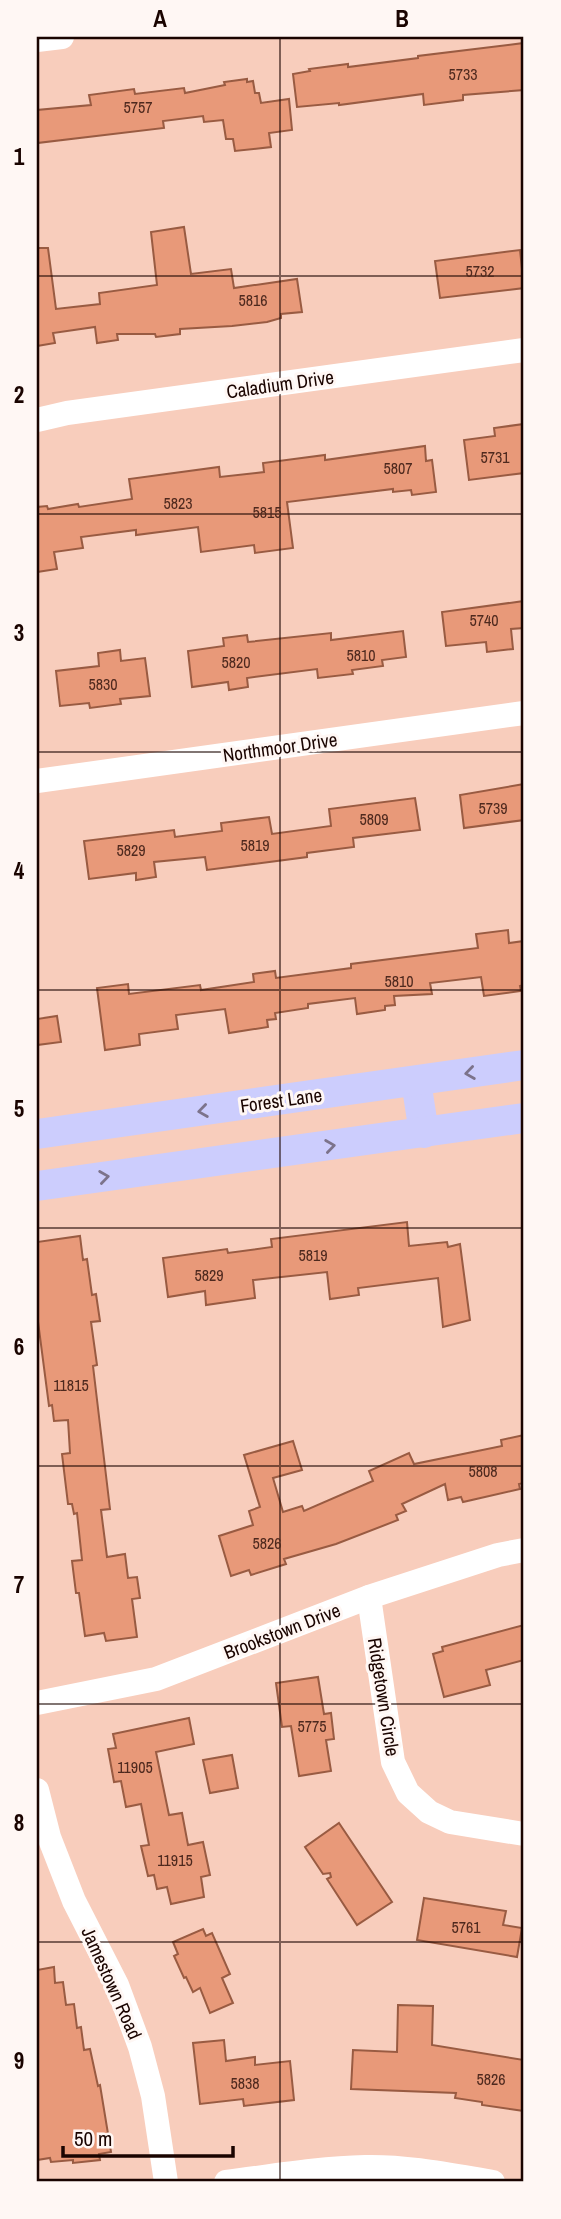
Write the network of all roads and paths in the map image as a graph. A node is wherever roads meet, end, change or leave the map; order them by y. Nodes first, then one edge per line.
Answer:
1 (62, 37) edge
2 (37, 40) edge
3 (524, 350) edge
4 (37, 420) edge
5 (524, 713) edge
6 (37, 781) edge
7 (524, 1065) edge
8 (416, 1081) junction
9 (524, 1118) edge
10 (425, 1133) junction
11 (37, 1134) edge
12 (37, 1186) edge
13 (524, 1549) edge
14 (369, 1597) junction
15 (37, 1703) edge
16 (37, 1790) edge
17 (524, 1833) edge
18 (166, 2182) edge
19 (226, 2182) edge
20 (493, 2182) edge

1 - 2 street
3 - 4 street, Caladium Drive
5 - 6 street, Northmoor Drive
7 -> 8 main road, Forest Lane
8 - 10 main road
8 -> 11 main road, Forest Lane
9 - 10 main road
12 -> 10 main road
13 - 14 street, Brookstown Drive
14 - 15 street, Brookstown Drive
14 - 17 street, Ridgetown Circle
16 - 18 street, Jamestown Road
19 - 20 street

